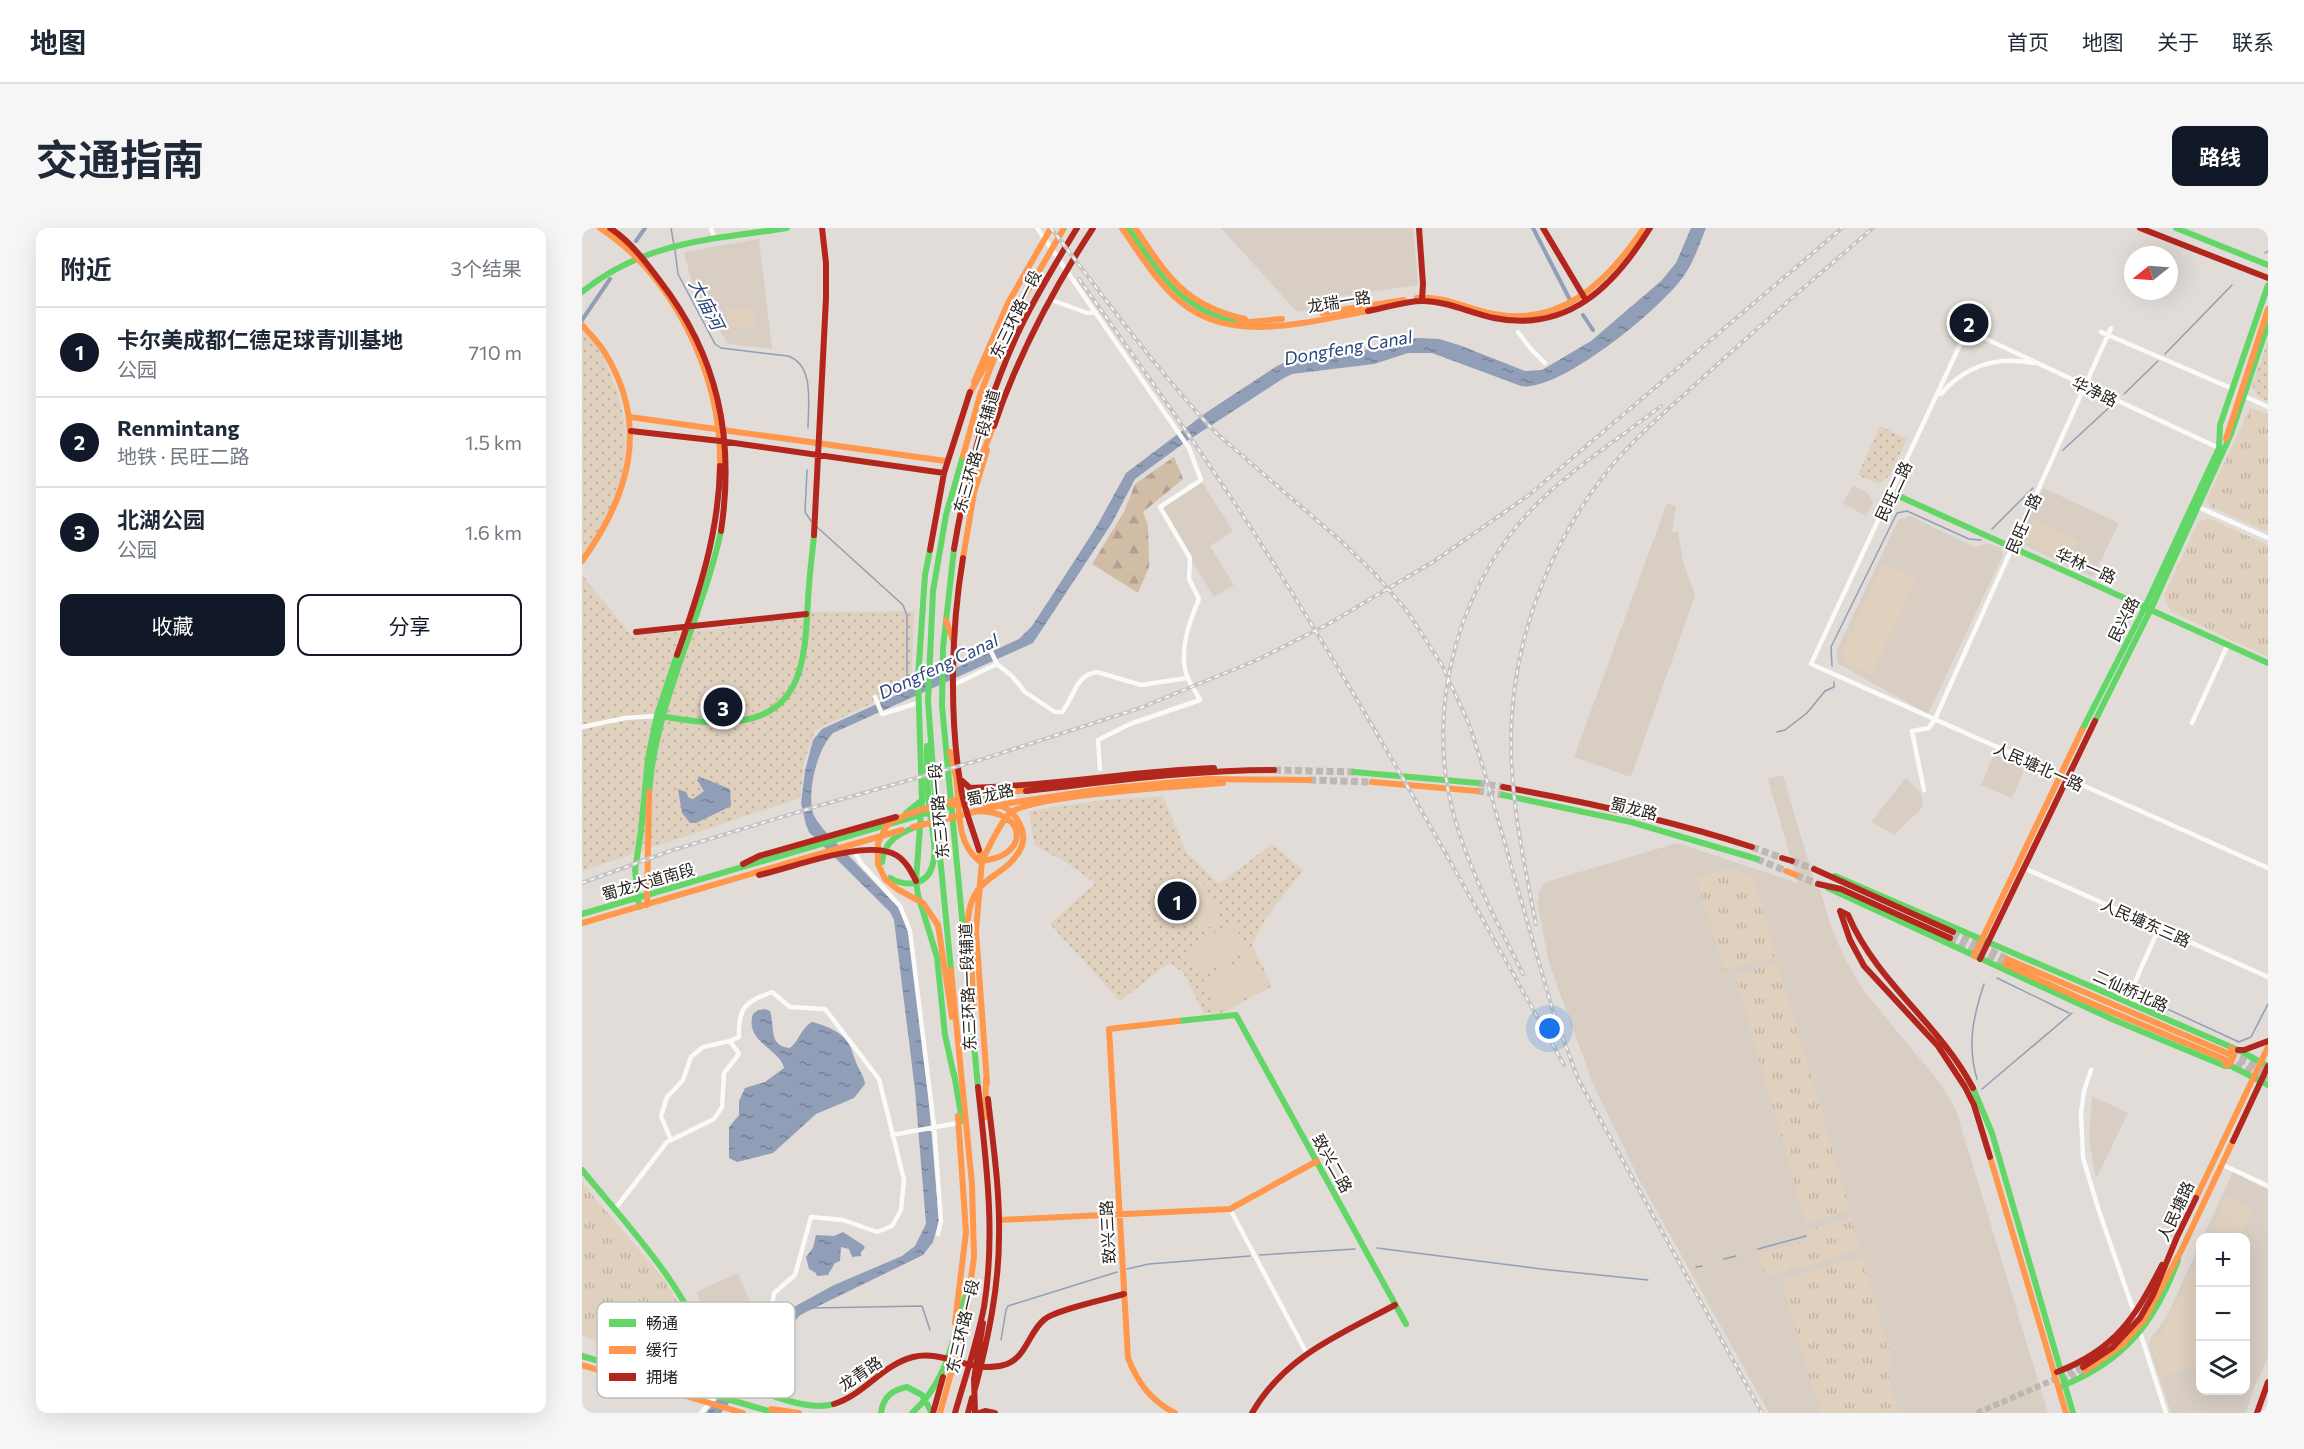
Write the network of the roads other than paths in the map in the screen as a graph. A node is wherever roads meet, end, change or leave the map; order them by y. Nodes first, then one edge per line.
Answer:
1 (600, 228) edge
2 (610, 228) edge
3 (711, 228) edge
4 (787, 228) edge
5 (822, 228) edge
6 (1037, 228) edge
7 (1051, 228) edge
8 (1064, 228) edge
9 (1077, 228) edge
10 (1093, 228) edge
11 (1122, 228) edge
12 (1128, 228) edge
13 (1135, 228) edge
14 (1419, 228) edge
15 (1543, 228) edge
16 (1644, 228) edge
17 (1650, 228) edge
18 (2140, 228) edge
19 (2176, 228) edge
20 (715, 239) junction
21 (637, 256) junction
22 (2268, 265) edge
23 (2268, 278) edge
24 (2268, 285) edge
25 (582, 292) edge
26 (2268, 295) edge
27 (1585, 298) junction
28 (1049, 299) junction
29 (1422, 299) junction
30 (2268, 309) edge
31 (1096, 312) junction
32 (1973, 317) dead end
33 (1260, 324) junction
34 (2268, 324) edge
35 (582, 325) edge
36 (1006, 328) junction
37 (2111, 328) dead end
38 (1967, 330) junction
39 (2101, 332) dead end
40 (1518, 333) dead end
41 (2108, 335) junction
42 (1545, 363) dead end
43 (2041, 365) junction
44 (2085, 386) junction
45 (2232, 389) junction
46 (969, 395) junction
47 (2244, 396) junction
48 (1937, 397) junction
49 (2268, 407) edge
50 (630, 417) junction
51 (995, 422) junction
52 (2225, 430) junction
53 (631, 431) junction
54 (721, 431) junction
55 (723, 442) junction
56 (819, 443) junction
57 (2221, 449) junction
58 (819, 455) junction
59 (946, 461) junction
60 (944, 473) junction
61 (1892, 493) junction
62 (961, 507) junction
63 (2198, 507) junction
64 (2268, 538) edge
65 (2013, 547) junction
66 (582, 561) edge
67 (2148, 608) junction
68 (806, 614) junction
69 (945, 617) junction
70 (689, 626) junction
71 (636, 632) dead end
72 (954, 643) junction
73 (2228, 644) junction
74 (988, 647) dead end
75 (2268, 663) edge
76 (997, 664) junction
77 (1811, 664) joint
78 (1187, 678) junction
79 (953, 683) junction
80 (875, 697) dead end
81 (918, 700) junction
82 (659, 716) junction
83 (943, 716) junction
84 (929, 717) junction
85 (1935, 719) junction
86 (2192, 723) dead end
87 (582, 727) edge
88 (1100, 770) dead end
89 (1237, 770) junction
90 (1274, 770) tunnel mouth
91 (1354, 772) tunnel mouth
92 (2059, 775) junction
93 (1208, 776) junction
94 (2066, 778) junction
95 (960, 779) junction
96 (1239, 780) junction
97 (1310, 780) tunnel mouth
98 (1372, 782) tunnel mouth
99 (1478, 783) tunnel mouth
100 (1503, 787) tunnel mouth
101 (1032, 790) junction
102 (1924, 790) dead end
103 (1477, 791) tunnel mouth
104 (1503, 795) tunnel mouth
105 (922, 800) junction
106 (953, 805) junction
107 (975, 811) junction
108 (918, 826) junction
109 (1752, 847) tunnel mouth
110 (853, 851) junction
111 (1782, 858) tunnel mouth
112 (1756, 859) tunnel mouth
113 (982, 860) junction
114 (1792, 861) tunnel mouth
115 (2024, 868) junction
116 (2268, 868) edge
117 (1814, 869) tunnel mouth
118 (1785, 871) tunnel mouth
119 (1822, 872) junction
120 (722, 874) junction
121 (1796, 875) tunnel mouth
122 (724, 881) junction
123 (916, 881) junction
124 (646, 896) junction
125 (638, 898) junction
126 (647, 905) junction
127 (639, 907) junction
128 (582, 914) edge
129 (582, 923) edge
130 (2159, 928) junction
131 (1985, 940) junction
132 (1977, 957) junction
133 (2006, 961) tunnel mouth
134 (2268, 977) edge
135 (2134, 984) junction
136 (2111, 996) junction
137 (2139, 1009) junction
138 (1236, 1015) joint
139 (730, 1041) junction
140 (2268, 1041) edge
141 (2268, 1047) edge
142 (2238, 1050) junction
143 (975, 1055) junction
144 (2228, 1057) junction
145 (960, 1058) junction
146 (2261, 1062) junction
147 (2268, 1066) edge
148 (2091, 1070) dead end
149 (954, 1073) junction
150 (2254, 1077) junction
151 (986, 1079) junction
152 (2265, 1083) edge
153 (958, 1123) junction
154 (934, 1126) junction
155 (892, 1135) junction
156 (671, 1140) junction
157 (984, 1148) junction
158 (1317, 1161) junction
159 (2221, 1164) junction
160 (582, 1170) edge
161 (972, 1184) junction
162 (2268, 1186) edge
163 (615, 1209) junction
164 (1230, 1209) junction
165 (1120, 1215) junction
166 (999, 1220) junction
167 (939, 1234) dead end
168 (2177, 1237) junction
169 (2182, 1249) junction
170 (973, 1269) junction
171 (986, 1290) junction
172 (1124, 1294) junction
173 (685, 1302) edge
174 (773, 1302) edge
175 (1395, 1305) junction
176 (2135, 1316) junction
177 (1406, 1324) dead end
178 (2141, 1335) junction
179 (1307, 1354) junction
180 (582, 1356) edge
181 (948, 1360) junction
182 (597, 1361) edge
183 (582, 1365) edge
184 (981, 1369) junction
185 (2083, 1369) junction
186 (597, 1370) edge
187 (2057, 1372) junction
188 (2268, 1382) edge
189 (2062, 1386) junction
190 (690, 1398) edge
191 (713, 1398) edge
192 (720, 1398) edge
193 (737, 1398) edge
194 (780, 1398) edge
195 (2259, 1402) junction
196 (749, 1406) junction
197 (2268, 1406) edge
198 (739, 1412) edge
199 (701, 1413) edge
200 (726, 1413) edge
201 (775, 1413) edge
202 (799, 1413) edge
203 (881, 1413) edge
204 (913, 1413) edge
205 (932, 1413) edge
206 (940, 1413) edge
207 (954, 1413) edge
208 (968, 1413) edge
209 (975, 1413) edge
210 (979, 1413) edge
211 (995, 1413) edge
212 (1175, 1413) edge
213 (1252, 1413) edge
214 (2066, 1413) edge
215 (2073, 1413) edge
216 (2166, 1413) edge
217 (2257, 1413) edge

1 - 21 main road
2 - 21 main road
3 - 20 street
4 - 20 main road
5 - 56 main road
6 - 31 street
7 - 46 main road, 东三环路一段辅道
8 - 36 main road, 东三环路一段
9 - 62 main road, 东三环路一段
10 - 28 main road, 东三环路一段辅道
11 - 33 main road
12 - 33 main road
13 - 33 main road
14 - 29 main road
15 - 27 main road
16 - 27 main road
17 - 27 main road
18 - 23 main road
19 - 22 main road
20 - 21 main road
21 - 25 main road
21 - 54 main road
24 - 45 main road, 民兴路
26 - 52 main road
27 - 29 main road, 龙瑞一路
28 - 31 street
28 - 51 main road, 东三环路一段辅道
29 - 33 main road, 龙瑞一路
30 - 52 main road
31 - 78 street
32 - 38 street, 民旺二路
34 - 47 main road, 民兴路
35 - 50 main road
36 - 46 main road
36 - 84 main road, 东三环路一段
37 - 41 street, 民旺一路
38 - 43 street, 华净路
38 - 48 street, 民旺二路
39 - 41 street
40 - 42 street
41 - 44 street, 民旺一路
41 - 45 street
43 - 44 street, 华净路
43 - 48 street
44 - 57 street, 华净路
44 - 65 street, 民旺一路
45 - 57 main road, 民兴路
46 - 59 main road, 东三环路一段辅道
47 - 49 street
47 - 57 main road, 民兴路
48 - 61 street, 民旺二路
50 - 53 main road
50 - 54 main road
51 - 62 main road
51 - 72 main road, 东三环路一段辅道
52 - 57 main road
53 - 55 main road
53 - 66 main road
54 - 55 main road
54 - 56 main road
55 - 58 main road
55 - 70 main road
56 - 58 main road
56 - 59 main road
57 - 63 main road, 民兴路
57 - 67 main road, 民兴路
58 - 60 main road
58 - 68 main road
59 - 60 main road, 东三环路一段辅道
60 - 81 main road, 东三环路一段辅道
61 - 65 main road, 华林一路
61 - 77 street, 民旺二路
62 - 69 main road, 东三环路一段
63 - 64 street
63 - 67 main road, 民兴路
65 - 67 main road, 华林一路
65 - 85 street, 民旺一路
67 - 73 main road, 华林一路
67 - 92 main road, 民兴路
67 - 94 main road, 民兴路
68 - 70 main road
68 - 82 main road
69 - 72 main road
69 - 83 main road, 东三环路一段
70 - 71 main road
70 - 82 main road
72 - 79 main road, 东三环路一段辅道
73 - 75 main road, 华林一路
73 - 86 street
74 - 76 street
76 - 78 street
76 - 79 street
77 - 85 street, 人民塘北一路
78 - 88 street
79 - 95 main road, 东三环路一段辅道
80 - 81 street
81 - 105 main road, 东三环路一段辅道
82 - 87 street
82 - 124 main road
82 - 125 main road
83 - 107 main road
83 - 143 main road, 东三环路一段
84 - 108 main road
84 - 145 main road, 东三环路一段
85 - 92 street, 人民塘北一路
85 - 102 street
89 - 90 main road, 蜀龙路
89 - 93 main road, 蜀龙路
89 - 95 main road
91 - 99 main road
92 - 94 street, 人民塘北一路
92 - 131 main road, 民兴路
93 - 96 main road, 蜀龙路
93 - 101 main road, 蜀龙路
93 - 107 main road, 蜀龙路
94 - 115 main road, 民兴路
94 - 116 street, 人民塘北一路
95 - 113 main road, 东三环路一段辅道
96 - 97 main road, 蜀龙路
96 - 113 main road
98 - 103 main road
100 - 109 main road, 蜀龙路
101 - 106 main road, 蜀龙路
101 - 145 main road
104 - 112 main road, 蜀龙路
105 - 120 main road
105 - 123 main road, 东三环路一段辅道
106 - 120 main road, 蜀龙路
106 - 143 main road
107 - 108 main road, 蜀龙路
108 - 122 main road, 蜀龙路
110 - 122 main road
110 - 123 main road
110 - 154 street
111 - 114 main road
113 - 151 main road, 东三环路一段辅道
115 - 130 street, 人民塘东三路
115 - 131 main road, 民兴路
117 - 119 main road
118 - 121 main road
119 - 131 main road
119 - 132 main road
120 - 124 main road, 蜀龙大道南段
122 - 126 main road, 蜀龙路
123 - 149 main road, 东三环路一段辅道
124 - 125 main road, 蜀龙大道南段
124 - 126 main road
125 - 127 main road
125 - 128 main road, 蜀龙大道南段
126 - 127 main road, 蜀龙路
127 - 129 main road, 蜀龙路
130 - 134 street, 人民塘东三路
130 - 135 street
131 - 132 main road, 民兴路
131 - 136 main road, 二仙桥北路
132 - 144 main road
133 - 144 main road
135 - 136 street
135 - 137 street
136 - 137 main road, 二仙桥北路
137 - 144 main road, 二仙桥北路
138 - 158 main road, 致兴二路
138 - 165 main road, 致兴三路
139 - 155 street
139 - 156 street
139 - 156 street
140 - 142 main road
141 - 146 main road, 人民塘路
142 - 144 main road, 二仙桥北路
142 - 146 main road, 二仙桥北路
143 - 157 main road, 东三环路一段
144 - 150 main road
145 - 161 main road, 东三环路一段
146 - 147 main road, 二仙桥北路
146 - 150 main road, 人民塘路
147 - 152 main road, 人民塘路
148 - 176 street
149 - 153 main road, 东三环路一段辅道
149 - 161 main road
150 - 152 main road
150 - 168 main road, 人民塘路
151 - 157 main road
151 - 166 main road, 东三环路一段辅道
152 - 159 main road, 人民塘路
153 - 154 street
153 - 181 main road, 东三环路一段辅道
154 - 155 street
154 - 167 street
155 - 174 street
156 - 163 street
157 - 171 main road, 东三环路一段
158 - 164 main road
158 - 175 main road, 致兴二路
159 - 162 street
159 - 169 main road, 人民塘路
160 - 163 main road, 龙青路
161 - 170 main road, 东三环路一段
163 - 173 main road, 龙青路
164 - 165 main road
164 - 179 street
165 - 166 main road
165 - 172 main road, 致兴三路
166 - 184 main road, 东三环路一段辅道
168 - 176 main road
168 - 185 main road, 人民塘路
169 - 178 main road
169 - 185 main road, 人民塘路
170 - 204 main road
170 - 206 main road, 东三环路一段
171 - 207 main road, 东三环路一段
171 - 209 main road
172 - 184 main road, 龙青路
172 - 212 main road, 致兴三路
175 - 177 main road, 致兴二路
175 - 179 main road
176 - 185 main road
178 - 185 main road
178 - 216 street
179 - 213 main road
180 - 182 main road
181 - 184 main road, 龙青路
181 - 194 main road, 龙青路
181 - 205 main road, 东三环路一段辅道
183 - 186 main road
184 - 208 main road, 东三环路一段辅道
185 - 187 main road
185 - 189 main road
187 - 187 main road
187 - 189 main road
188 - 195 main road
189 - 214 main road
189 - 215 main road
190 - 198 main road
191 - 199 street
192 - 196 main road
193 - 200 street
195 - 197 street
195 - 217 main road
196 - 201 main road
196 - 202 main road
203 - 205 main road
210 - 211 main road

